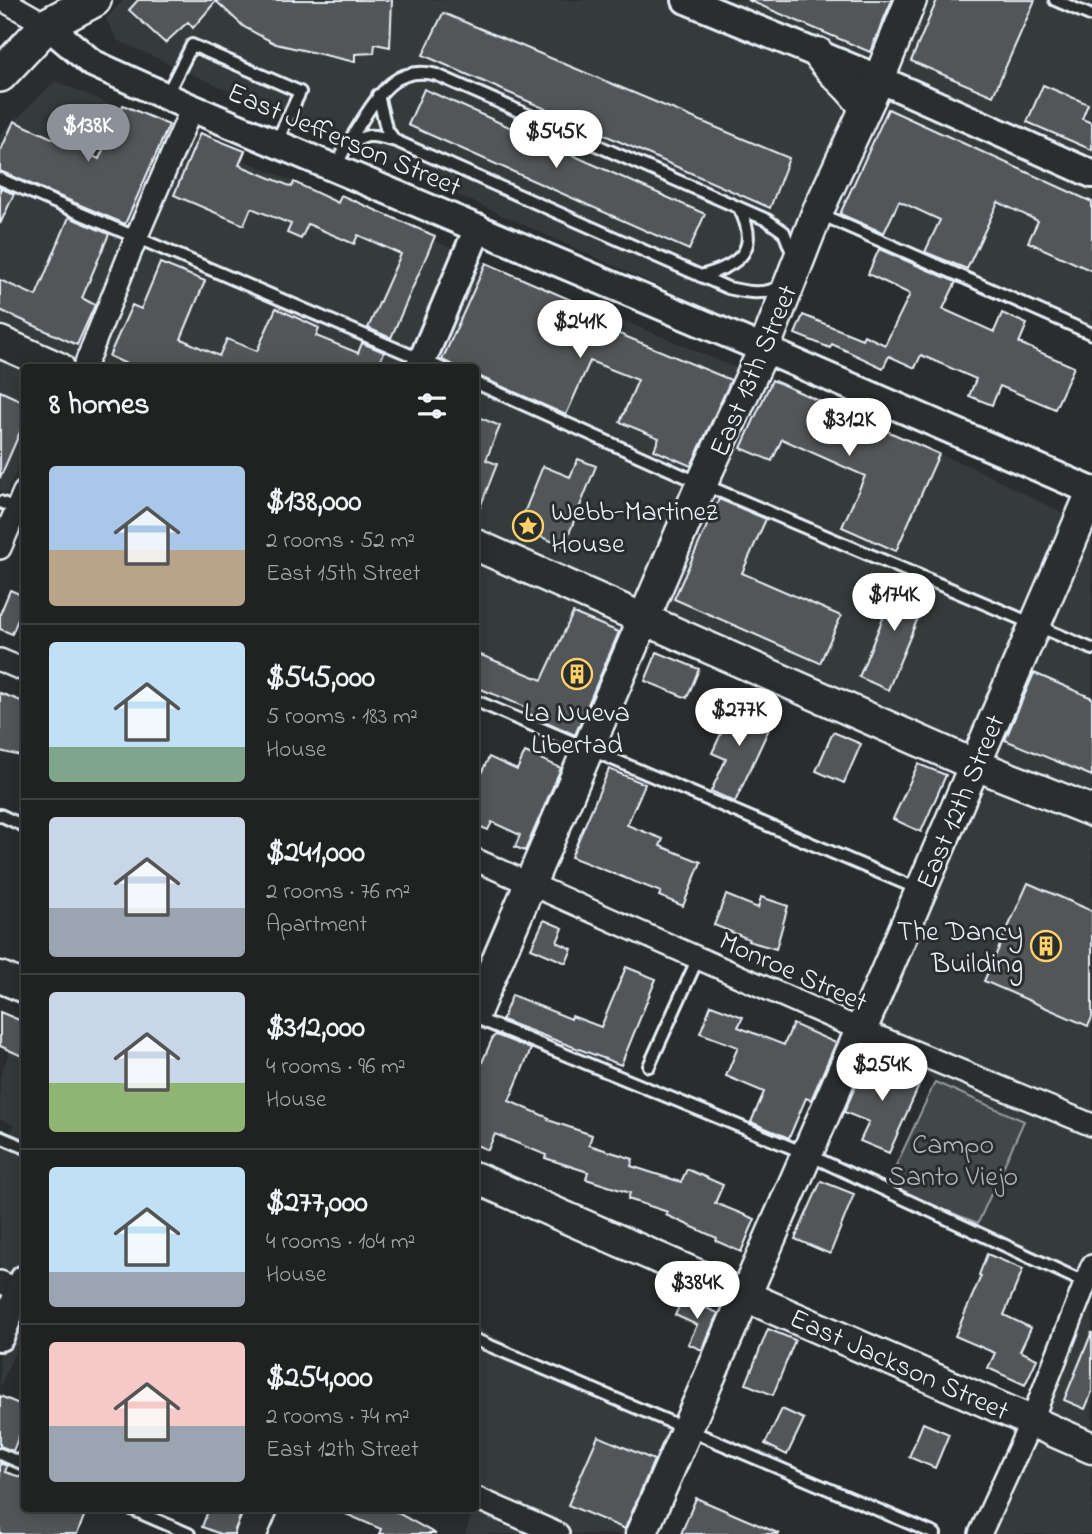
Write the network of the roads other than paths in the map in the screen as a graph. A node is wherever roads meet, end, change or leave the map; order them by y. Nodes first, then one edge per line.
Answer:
1 (3, 0) edge
2 (94, 0) edge
3 (686, 0) edge
4 (911, 0) edge
5 (1055, 0) edge
6 (45, 8) edge
7 (1092, 16) edge
8 (818, 53) junction
9 (0, 75) edge
10 (879, 79) junction
11 (378, 95) junction
12 (166, 96) junction
13 (192, 108) junction
14 (865, 109) junction
15 (396, 141) junction
16 (276, 143) junction
17 (339, 159) junction
18 (1092, 174) edge
19 (0, 179) edge
20 (739, 208) junction
21 (817, 213) junction
22 (478, 228) junction
23 (135, 239) junction
24 (701, 276) junction
25 (790, 282) junction
26 (1092, 334) edge
27 (0, 342) edge
28 (764, 349) junction
29 (51, 364) edge
30 (86, 364) edge
31 (425, 364) edge
32 (427, 364) edge
33 (479, 384) edge
34 (702, 483) junction
35 (1092, 492) edge
36 (16, 504) edge
37 (479, 546) edge
38 (0, 548) edge
39 (645, 619) junction
40 (1036, 623) junction
41 (1092, 649) edge
42 (0, 660) edge
43 (21, 669) edge
44 (479, 702) edge
45 (589, 748) junction
46 (974, 764) junction
47 (1092, 811) edge
48 (0, 816) edge
49 (21, 825) edge
50 (479, 861) edge
51 (529, 883) junction
52 (921, 890) junction
53 (698, 958) junction
54 (0, 977) edge
55 (21, 986) edge
56 (479, 1003) edge
57 (479, 1019) edge
58 (861, 1030) junction
59 (649, 1066) dead end
60 (1092, 1125) edge
61 (0, 1137) edge
62 (21, 1146) edge
63 (807, 1154) junction
64 (479, 1179) edge
65 (1090, 1278) edge
66 (17, 1286) edge
67 (746, 1295) junction
68 (0, 1336) edge
69 (479, 1341) edge
70 (1031, 1422) junction
71 (687, 1430) junction
72 (1092, 1448) edge
73 (0, 1454) edge
74 (21, 1463) edge
75 (479, 1499) edge
76 (138, 1512) edge
77 (260, 1512) edge
78 (189, 1534) edge
79 (251, 1534) edge
80 (558, 1534) edge
81 (641, 1534) edge
82 (934, 1534) edge
83 (980, 1534) edge

1 - 6 street
2 - 6 main road
3 - 8 street
4 - 10 main road, East 13th Street
5 - 7 lane
6 - 9 main road
6 - 12 street, East Jefferson Street
8 - 10 street
8 - 14 main road
10 - 14 main road, East 13th Street
10 - 18 street
11 - 15 lane
11 - 17 lane
11 - 20 lane
12 - 13 street, East Jefferson Street
12 - 16 lane
13 - 16 street, East Jefferson Street
13 - 23 street
14 - 21 main road, East 13th Street
15 - 17 lane
15 - 24 lane
16 - 17 street, East Jefferson Street
17 - 22 street, East Jefferson Street
19 - 23 lane
20 - 24 lane
20 - 25 lane
21 - 25 main road, East 13th Street
21 - 26 lane
22 - 28 street, East Jefferson Street
22 - 32 street
23 - 30 street
23 - 31 lane
24 - 25 lane
25 - 28 main road, East 13th Street
27 - 29 main road
28 - 34 main road, East 13th Street
28 - 35 street, East Jefferson Street
33 - 34 lane
34 - 39 main road, East 13th Street
34 - 40 lane
35 - 40 main road, East 12th Street
36 - 38 street
37 - 39 main road
39 - 45 main road, East 13th Street
39 - 46 main road
40 - 41 lane
40 - 46 main road, East 12th Street
42 - 43 street
44 - 45 lane
45 - 51 main road, East 13th Street
45 - 52 lane
46 - 47 main road
46 - 52 main road, East 12th Street
48 - 49 lane
50 - 51 street, Monroe Street
51 - 53 street, Monroe Street
51 - 56 main road, East 13th Street
52 - 58 main road, East 12th Street
53 - 58 street, Monroe Street
53 - 59 lane
54 - 55 main road
57 - 63 lane
58 - 60 street, Monroe Street
58 - 63 main road, East 12th Street
61 - 62 lane
63 - 65 lane
63 - 67 main road, East 12th Street
64 - 67 main road, East Jackson Street
65 - 70 street
66 - 68 street
67 - 70 main road, East Jackson Street
67 - 71 main road, East 12th Street
69 - 71 lane
70 - 72 main road, East Jackson Street
70 - 83 street
71 - 81 main road, East 12th Street
71 - 82 lane
73 - 74 lane
75 - 80 street
76 - 78 lane
77 - 79 main road

